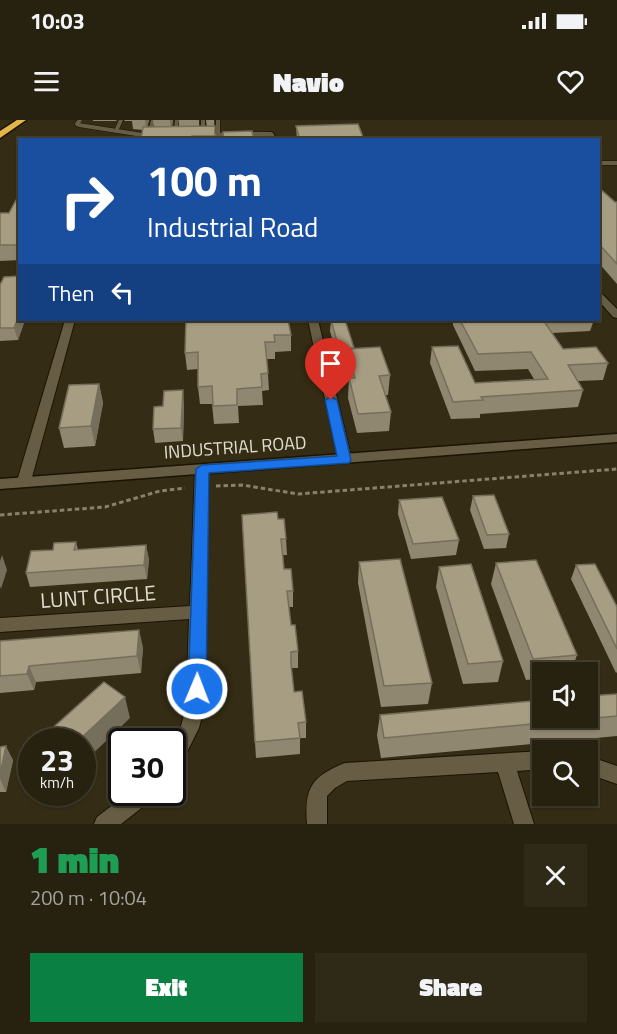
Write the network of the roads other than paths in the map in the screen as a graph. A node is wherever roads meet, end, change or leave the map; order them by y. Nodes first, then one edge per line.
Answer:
1 (22, 120) edge
2 (80, 120) edge
3 (121, 120) edge
4 (153, 120) edge
5 (177, 120) edge
6 (203, 120) edge
7 (218, 120) edge
8 (116, 131) junction
9 (0, 135) edge
10 (158, 135) edge
11 (166, 135) edge
12 (175, 135) junction
13 (184, 135) edge
14 (193, 135) edge
15 (203, 135) junction
16 (218, 135) junction
17 (149, 136) junction
18 (272, 137) edge
19 (600, 163) edge
20 (617, 163) edge
21 (600, 295) edge
22 (617, 315) edge
23 (70, 321) edge
24 (313, 321) edge
25 (617, 438) edge
26 (345, 460) junction
27 (202, 469) junction
28 (24, 481) junction
29 (0, 484) edge
30 (199, 612) junction
31 (0, 626) edge
32 (186, 736) edge
33 (532, 760) edge
34 (504, 761) junction
35 (598, 768) edge
36 (617, 775) edge
37 (128, 806) edge
38 (104, 824) edge
39 (317, 824) edge
40 (524, 824) edge

1 - 9 highway
2 - 8 lane
3 - 8 lane
4 - 17 lane
5 - 12 lane
6 - 15 lane
7 - 16 lane
8 - 17 lane
10 - 17 lane
11 - 12 lane
12 - 13 lane
14 - 15 lane
15 - 16 lane
16 - 18 lane
19 - 20 lane
21 - 22 street
23 - 28 street
24 - 26 street
25 - 26 street, INDUSTRIAL ROAD
26 - 27 street, INDUSTRIAL ROAD
27 - 28 street, INDUSTRIAL ROAD
27 - 30 street
28 - 29 street, INDUSTRIAL ROAD
30 - 31 street, LUNT CIRCLE
30 - 32 street
33 - 34 street
34 - 39 street
34 - 40 street
35 - 36 street
37 - 38 street

